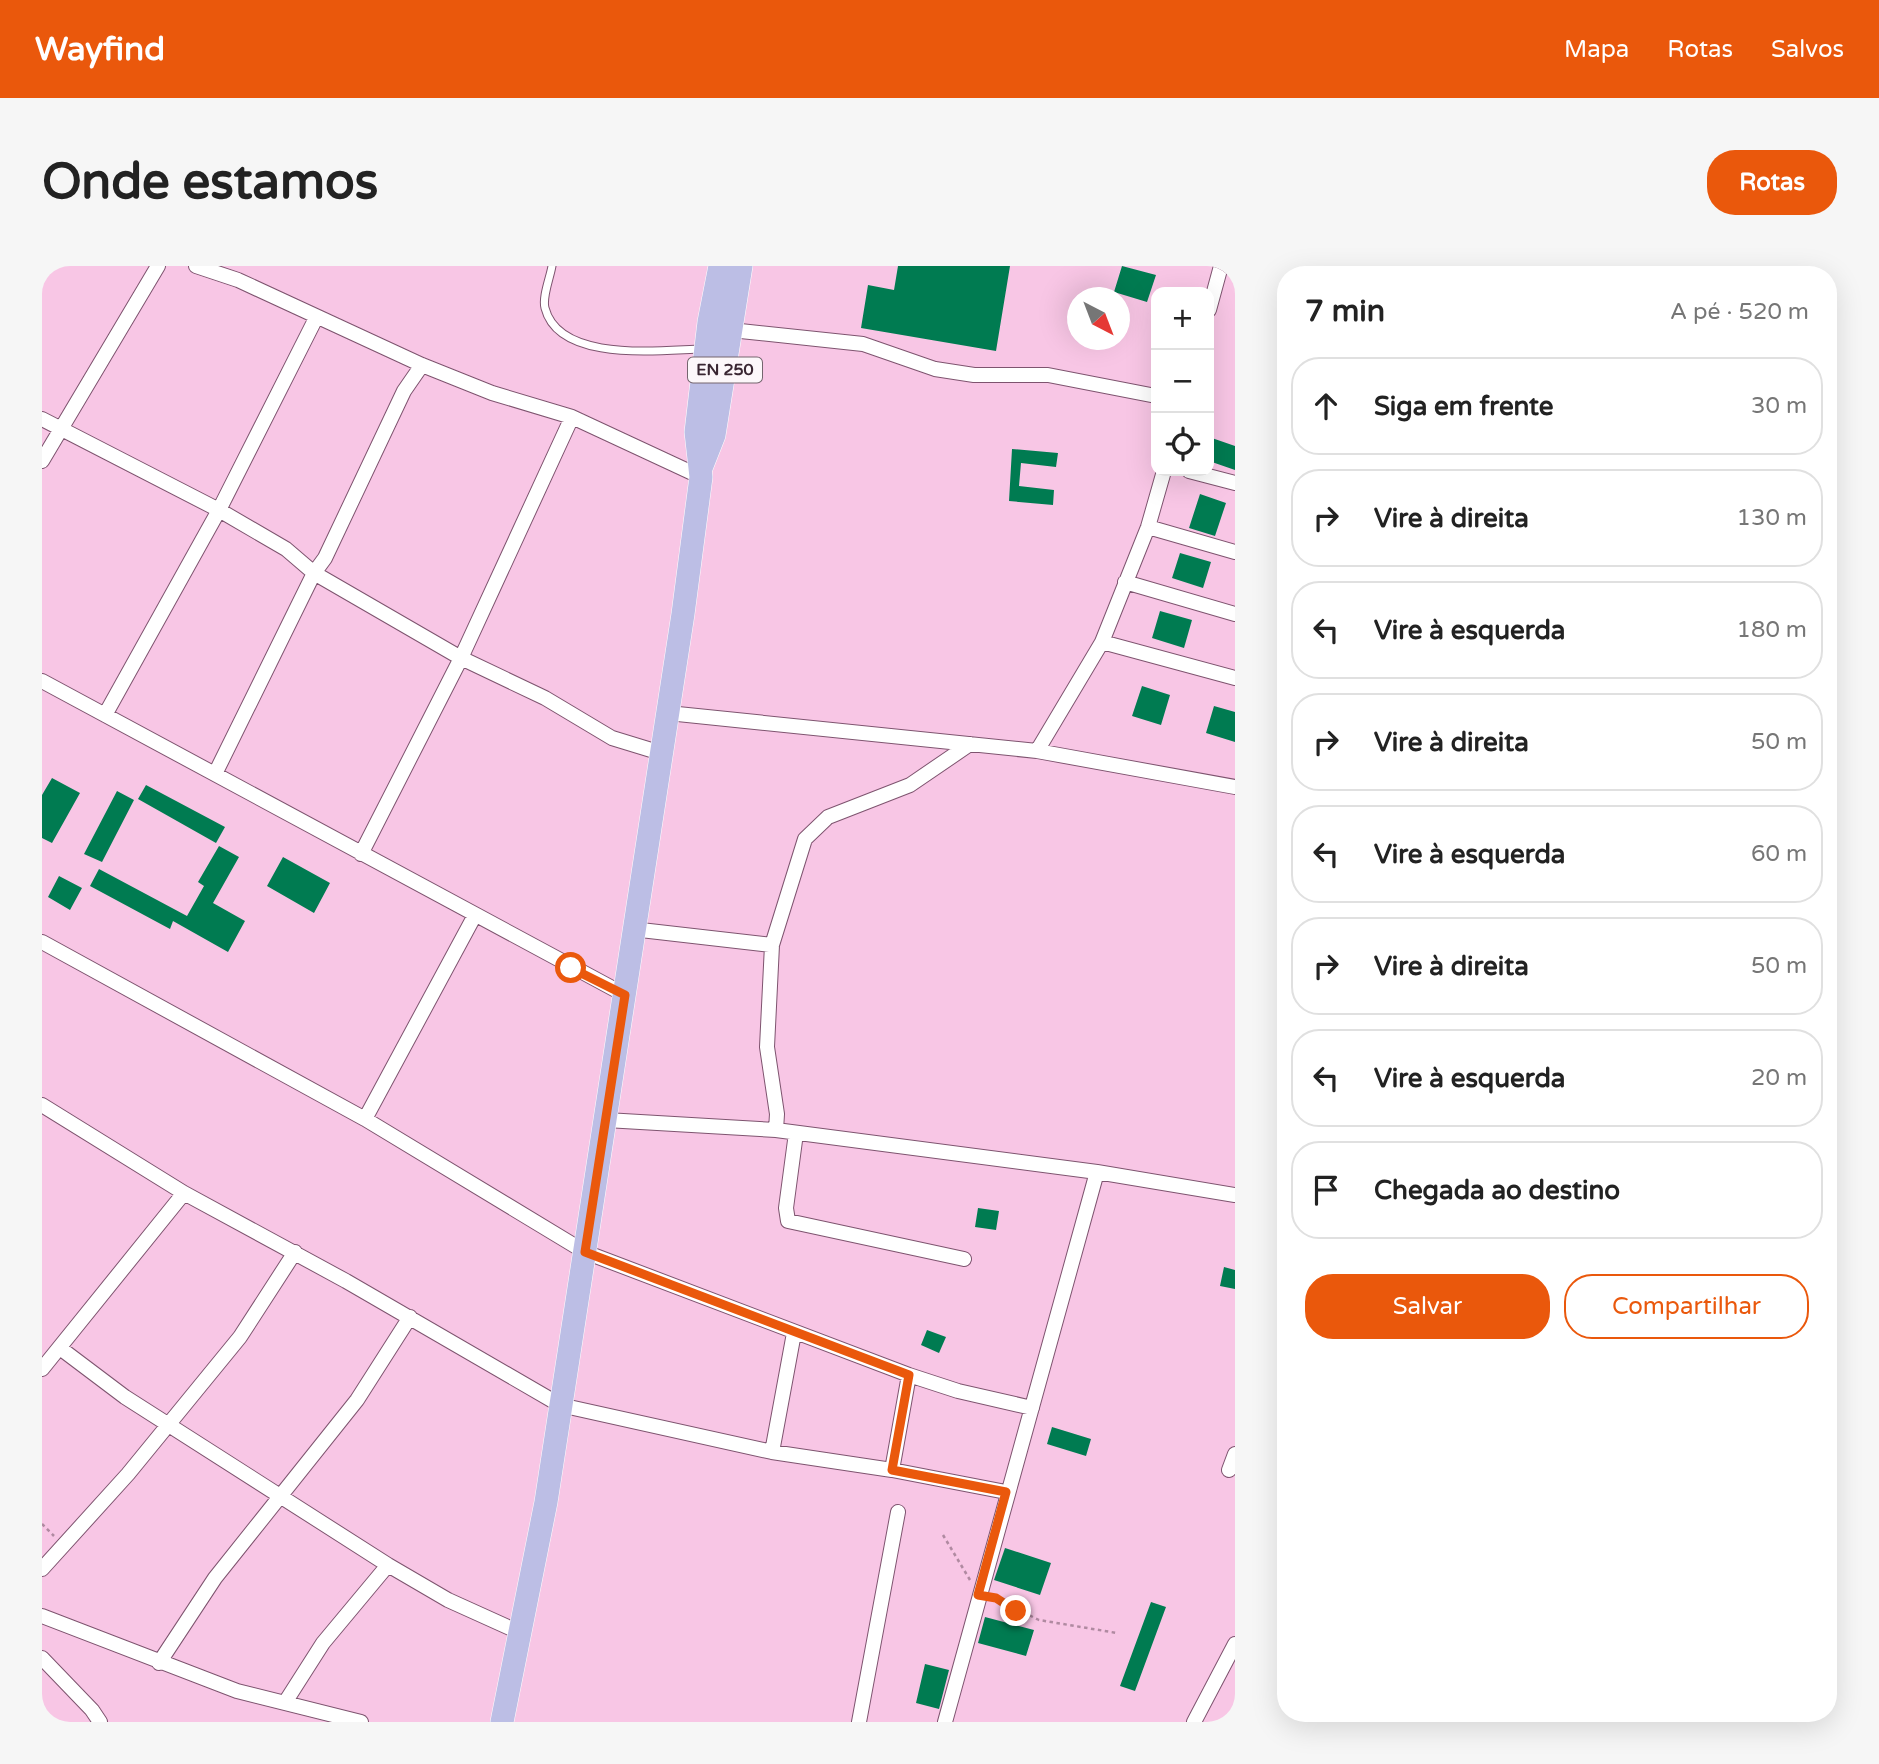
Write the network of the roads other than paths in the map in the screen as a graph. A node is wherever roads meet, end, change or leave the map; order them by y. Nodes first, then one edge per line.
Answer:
1 (158, 266) edge
2 (196, 266) edge
3 (552, 266) edge
4 (720, 266) edge
5 (741, 266) edge
6 (1221, 266) edge
7 (1214, 292) edge
8 (316, 318) junction
9 (722, 342) junction
10 (422, 365) junction
11 (1151, 395) edge
12 (572, 416) junction
13 (42, 419) edge
14 (61, 429) junction
15 (42, 461) edge
16 (700, 474) junction
17 (1163, 476) edge
18 (1208, 476) edge
19 (1235, 483) edge
20 (219, 510) junction
21 (1148, 527) junction
22 (1235, 552) edge
23 (314, 573) junction
24 (1125, 583) junction
25 (1235, 614) edge
26 (1102, 642) junction
27 (461, 657) junction
28 (1235, 678) edge
29 (42, 681) edge
30 (668, 712) junction
31 (105, 715) junction
32 (970, 744) junction
33 (1037, 751) junction
34 (661, 753) junction
35 (215, 774) junction
36 (1235, 787) edge
37 (361, 854) junction
38 (475, 915) junction
39 (632, 929) junction
40 (42, 942) edge
41 (772, 945) junction
42 (625, 995) junction
43 (42, 1105) edge
44 (365, 1119) junction
45 (607, 1120) junction
46 (776, 1130) junction
47 (796, 1133) junction
48 (1097, 1171) junction
49 (184, 1193) junction
50 (1235, 1195) edge
51 (295, 1252) junction
52 (585, 1252) junction
53 (964, 1259) dead end
54 (410, 1317) junction
55 (794, 1334) junction
56 (60, 1348) junction
57 (42, 1369) edge
58 (909, 1375) junction
59 (560, 1405) junction
60 (1032, 1408) junction
61 (169, 1425) junction
62 (772, 1451) junction
63 (1235, 1454) edge
64 (892, 1470) junction
65 (1229, 1470) dead end
66 (1006, 1492) junction
67 (281, 1494) junction
68 (898, 1512) dead end
69 (388, 1565) junction
70 (42, 1569) edge
71 (42, 1616) edge
72 (521, 1633) junction
73 (1235, 1644) edge
74 (42, 1658) edge
75 (159, 1663) junction
76 (286, 1701) junction
77 (100, 1722) edge
78 (361, 1722) edge
79 (502, 1722) edge
80 (859, 1722) edge
81 (945, 1722) edge
82 (1194, 1722) edge

1 - 14 street
2 - 8 street
3 - 9 lane
4 - 9 main road, EN 250
5 - 9 main road, EN 250
6 - 7 street
8 - 10 street
8 - 20 street
9 - 11 street
9 - 16 main road, EN 250
10 - 12 street
10 - 23 street
12 - 16 street
12 - 27 street
13 - 14 street
14 - 15 street
14 - 20 street
16 - 30 main road, EN 250
17 - 21 street
18 - 19 street
20 - 23 street
20 - 31 street
21 - 22 street
21 - 24 street
23 - 27 street
23 - 35 street
24 - 25 street
24 - 26 street
26 - 28 street
26 - 33 street
27 - 34 street
27 - 37 street
29 - 31 street
30 - 32 street
30 - 34 main road, EN 250
31 - 35 street
32 - 33 street
32 - 41 street
33 - 36 street
34 - 39 main road, EN 250
35 - 37 street
37 - 38 street
38 - 42 street
38 - 44 street
39 - 41 street
39 - 42 main road, EN 250
40 - 44 street
41 - 46 street
42 - 45 main road, EN 250
43 - 49 street
44 - 52 street
45 - 46 street
45 - 52 main road, EN 250
46 - 47 street
47 - 48 street
47 - 53 street
48 - 50 street
48 - 60 street
49 - 51 street
49 - 56 street
51 - 54 street
51 - 61 street
52 - 55 street
52 - 59 main road, EN 250
54 - 59 street
54 - 67 street
55 - 58 street
55 - 62 street
56 - 57 street
56 - 61 street
58 - 60 street
58 - 64 street
59 - 62 street
59 - 72 main road, EN 250
60 - 66 street
61 - 67 street
61 - 70 street
62 - 64 street
63 - 65 street
64 - 66 street
66 - 81 street
67 - 69 street
67 - 75 street
68 - 80 street
69 - 72 street
69 - 76 street
71 - 75 street
72 - 79 main road, EN 250
73 - 82 street
74 - 77 street
75 - 76 street
76 - 78 street

